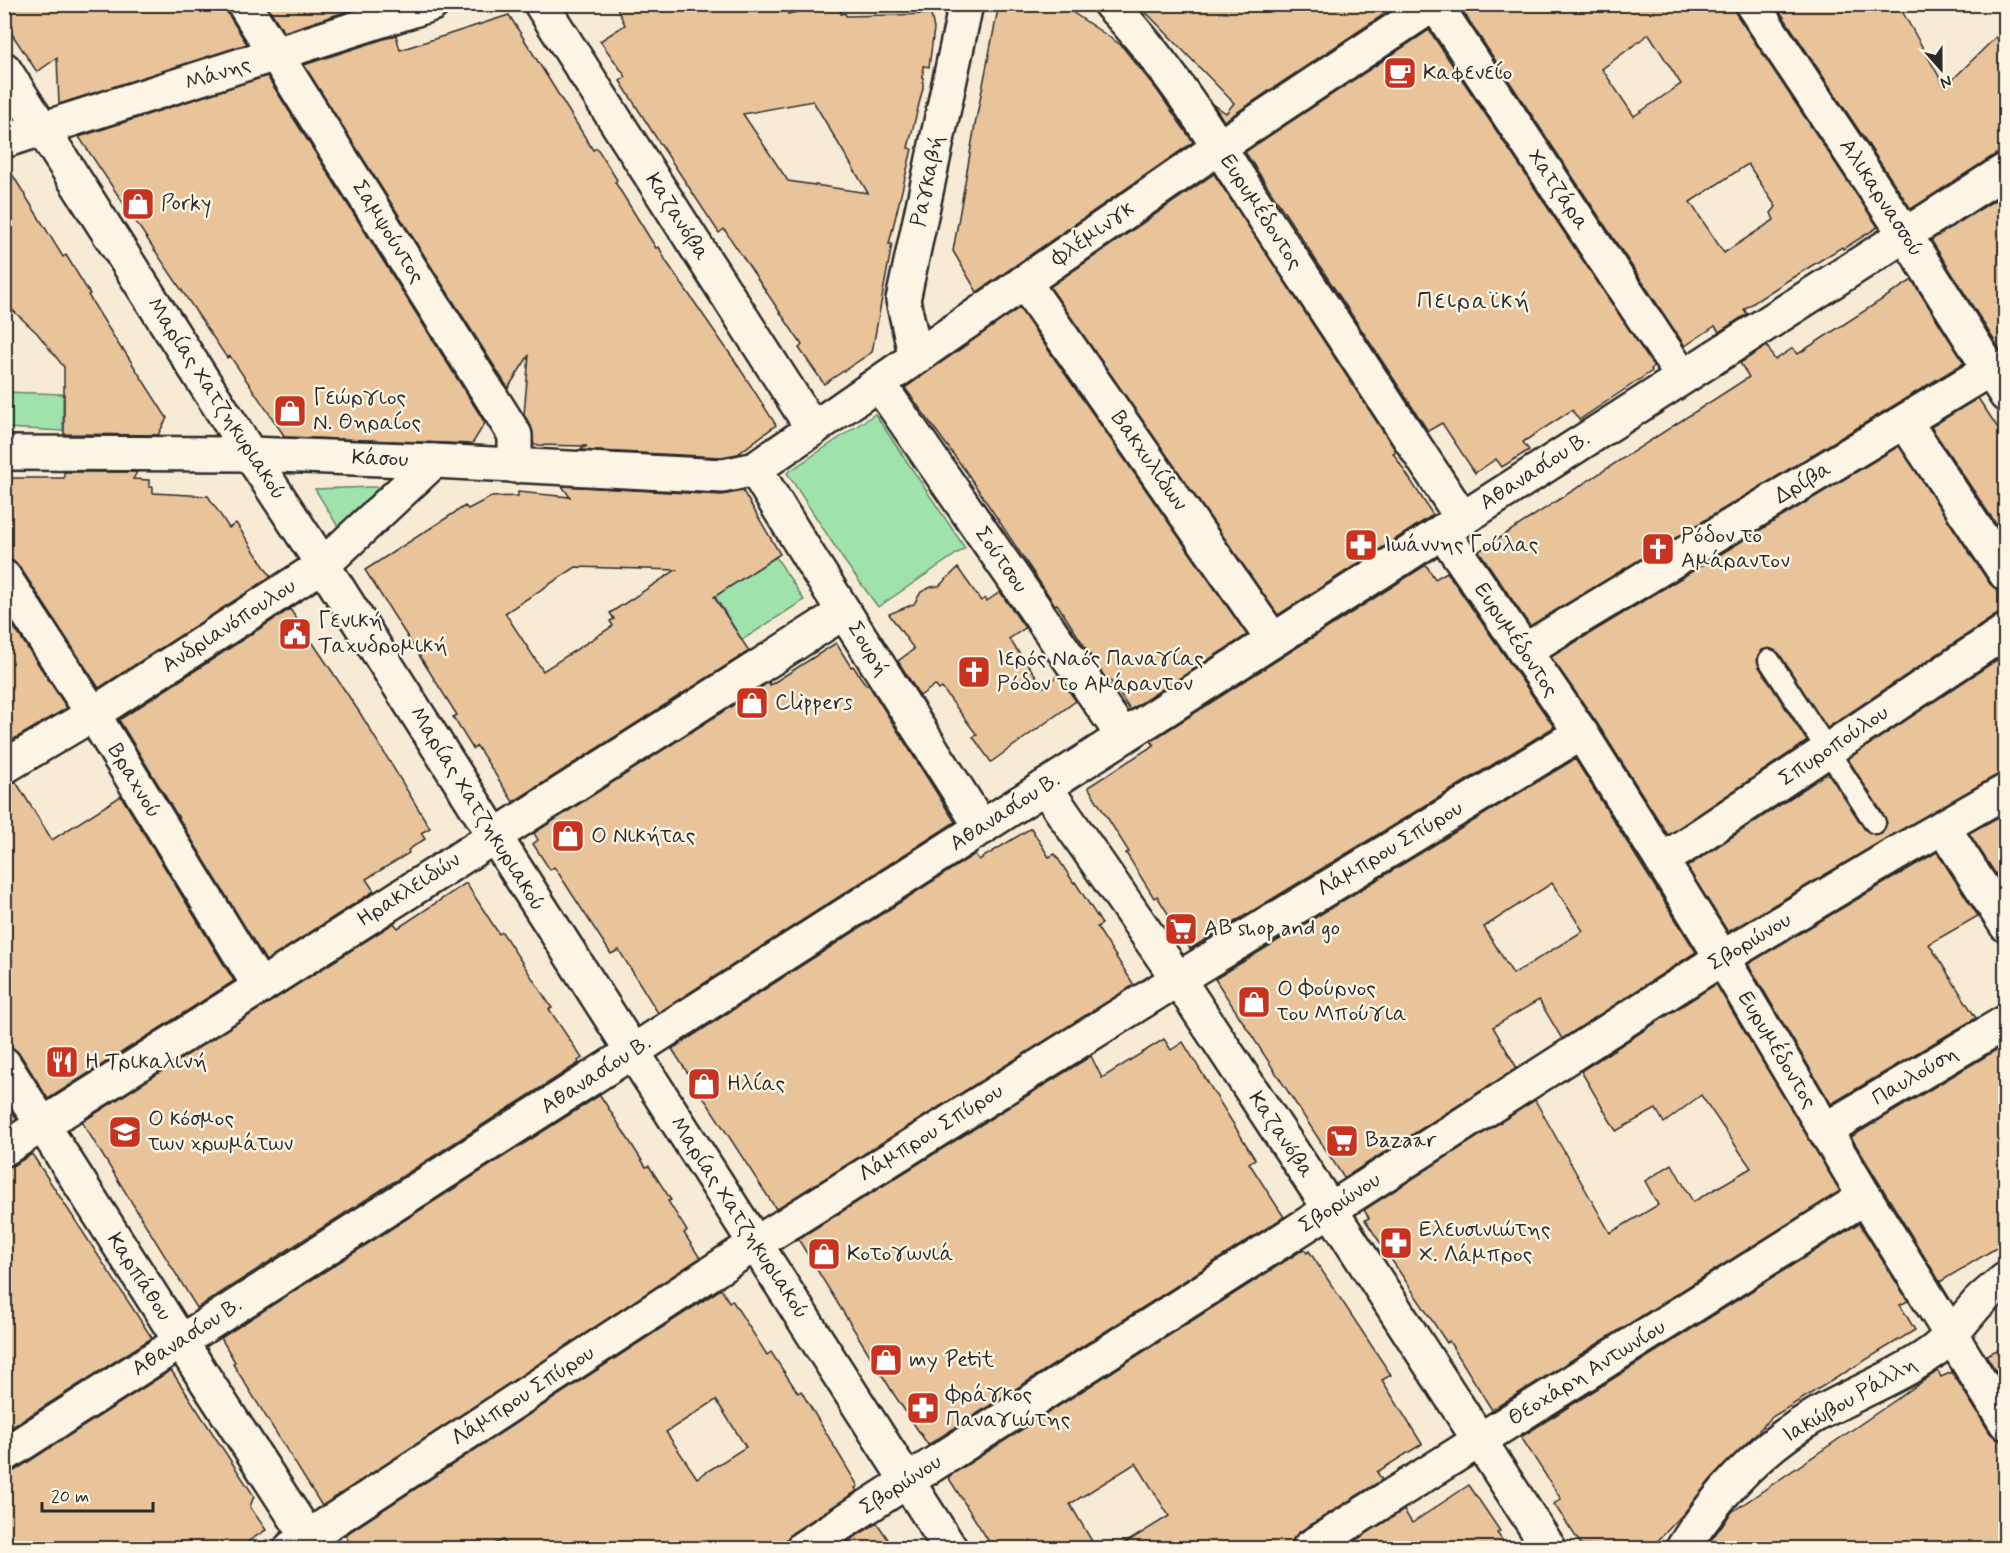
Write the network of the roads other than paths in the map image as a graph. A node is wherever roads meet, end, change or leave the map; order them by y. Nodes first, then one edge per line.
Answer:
1 (244, 4) edge
2 (432, 4) edge
3 (541, 4) edge
4 (966, 4) edge
5 (1110, 4) edge
6 (1435, 4) edge
7 (1752, 4) edge
8 (278, 55) junction
9 (4, 69) edge
10 (43, 130) junction
11 (4, 141) edge
12 (1219, 147) junction
13 (2006, 170) edge
14 (1905, 234) junction
15 (1024, 282) junction
16 (916, 358) junction
17 (1682, 376) junction
18 (1997, 382) edge
19 (879, 384) junction
20 (1905, 422) junction
21 (813, 429) junction
22 (4, 453) edge
23 (250, 454) junction
24 (434, 461) junction
25 (515, 466) junction
26 (755, 469) junction
27 (1452, 524) junction
28 (323, 565) junction
29 (2006, 574) edge
30 (4, 577) edge
31 (844, 612) junction
32 (2006, 631) edge
33 (1273, 640) junction
34 (1524, 651) junction
35 (1769, 660) dead end
36 (93, 714) junction
37 (1581, 733) junction
38 (1123, 736) junction
39 (1828, 750) junction
40 (4, 767) edge
41 (1045, 787) junction
42 (2006, 791) edge
43 (1875, 823) dead end
44 (1943, 827) junction
45 (981, 828) junction
46 (494, 836) junction
47 (1662, 861) junction
48 (2006, 925) edge
49 (1722, 958) junction
50 (1178, 979) junction
51 (260, 987) junction
52 (2006, 1022) edge
53 (632, 1052) junction
54 (4, 1064) edge
55 (42, 1125) junction
56 (1826, 1130) junction
57 (4, 1149) edge
58 (1865, 1197) junction
59 (1330, 1209) junction
60 (755, 1244) junction
61 (2006, 1279) edge
62 (1992, 1300) edge
63 (1951, 1336) junction
64 (181, 1342) junction
65 (2006, 1423) edge
66 (1480, 1440) junction
67 (4, 1455) edge
68 (907, 1482) junction
69 (305, 1545) edge
70 (803, 1548) edge
71 (950, 1548) edge
72 (1309, 1548) edge
73 (1549, 1548) edge
74 (1683, 1548) edge

1 - 8 street, Σαμψούντος
2 - 8 street, Μάνης
3 - 21 street, Καζανόβα
4 - 16 street, Ραγκαβή
5 - 12 street, Ευρυμέδοντος
6 - 12 street, Φλέμινγκ
6 - 17 street, Χατζάρα
7 - 14 street, Αλικαρνασσού
8 - 10 street, Μάνης
8 - 25 street, Σαμψούντος
9 - 10 street, Μαρίας Χατζηκυριακού
10 - 11 street, Μάνης
10 - 23 street, Μαρίας Χατζηκυριακού
12 - 15 street, Φλέμινγκ
12 - 27 street, Ευρυμέδοντος
13 - 14 street, Αθανασίου Β.
14 - 17 street, Αθανασίου Β.
14 - 18 street, Αλικαρνασσού
15 - 16 street, Φλέμινγκ
15 - 33 street, Βακχυλίδων
16 - 19 street, Φλέμινγκ
17 - 27 street, Αθανασίου Β.
18 - 20 street, Δρίβα
19 - 21 street, Φλέμινγκ
19 - 38 street, Σούτσου
20 - 29 street
20 - 34 street, Δρίβα
21 - 26 street, Φλέμινγκ
22 - 23 street, Κάσου
23 - 24 street, Κάσου
23 - 28 street, Μαρίας Χατζηκυριακού
24 - 25 street, Κάσου
24 - 28 street, Ανδριανόπουλου
25 - 26 street, Κάσου
26 - 31 street, Σουρή
27 - 33 street, Αθανασίου Β.
27 - 34 street, Ευρυμέδοντος
28 - 36 street, Ανδριανόπουλου
28 - 46 street, Μαρίας Χατζηκυριακού
30 - 36 street, Βραχνού
31 - 45 street, Σουρή
31 - 46 street, Ηρακλειδών
32 - 39 street, Σπυροπούλου
33 - 38 street, Αθανασίου Β.
34 - 37 street, Ευρυμέδοντος
35 - 39 lane
36 - 40 street, Ανδριανόπουλου
36 - 51 street, Βραχνού
37 - 47 street, Ευρυμέδοντος
37 - 50 street, Λάμπρου Σπύρου
38 - 41 street, Αθανασίου Β.
39 - 43 lane
39 - 47 street, Σπυροπούλου
41 - 45 street, Αθανασίου Β.
41 - 50 street, Καζανόβα
42 - 44 street, Σβορώνου
44 - 48 street
44 - 49 street, Σβορώνου
45 - 53 street, Αθανασίου Β.
46 - 51 street, Ηρακλειδών
46 - 53 street, Μαρίας Χατζηκυριακού
47 - 49 street, Ευρυμέδοντος
49 - 56 street, Ευρυμέδοντος
49 - 59 street, Σβορώνου
50 - 59 street, Καζανόβα
50 - 60 street, Λάμπρου Σπύρου
51 - 55 street, Ηρακλειδών
52 - 56 street, Παυλούση
53 - 60 street, Μαρίας Χατζηκυριακού
53 - 64 street, Αθανασίου Β.
54 - 55 street, Καρπάθου
55 - 57 street, Ηρακλειδών
55 - 64 street, Καρπάθου
56 - 58 street, Ευρυμέδοντος
58 - 63 street, Ευρυμέδοντος
58 - 66 street, Θεοχάρη Αντωνίου
59 - 66 street, Καζανόβα
59 - 68 street, Σβορώνου
60 - 68 street, Μαρίας Χατζηκυριακού
60 - 69 street, Λάμπρου Σπύρου
61 - 62 street, Ιακώβου Ράλλη
62 - 63 street, Ιακώβου Ράλλη
63 - 65 street, Ευρυμέδοντος
63 - 74 street, Ιακώβου Ράλλη
64 - 67 street, Αθανασίου Β.
64 - 69 street, Καρπάθου
66 - 72 street, Θεοχάρη Αντωνίου
66 - 73 street, Καζανόβα
68 - 70 street, Σβορώνου
68 - 71 street, Μαρίας Χατζηκυριακού

